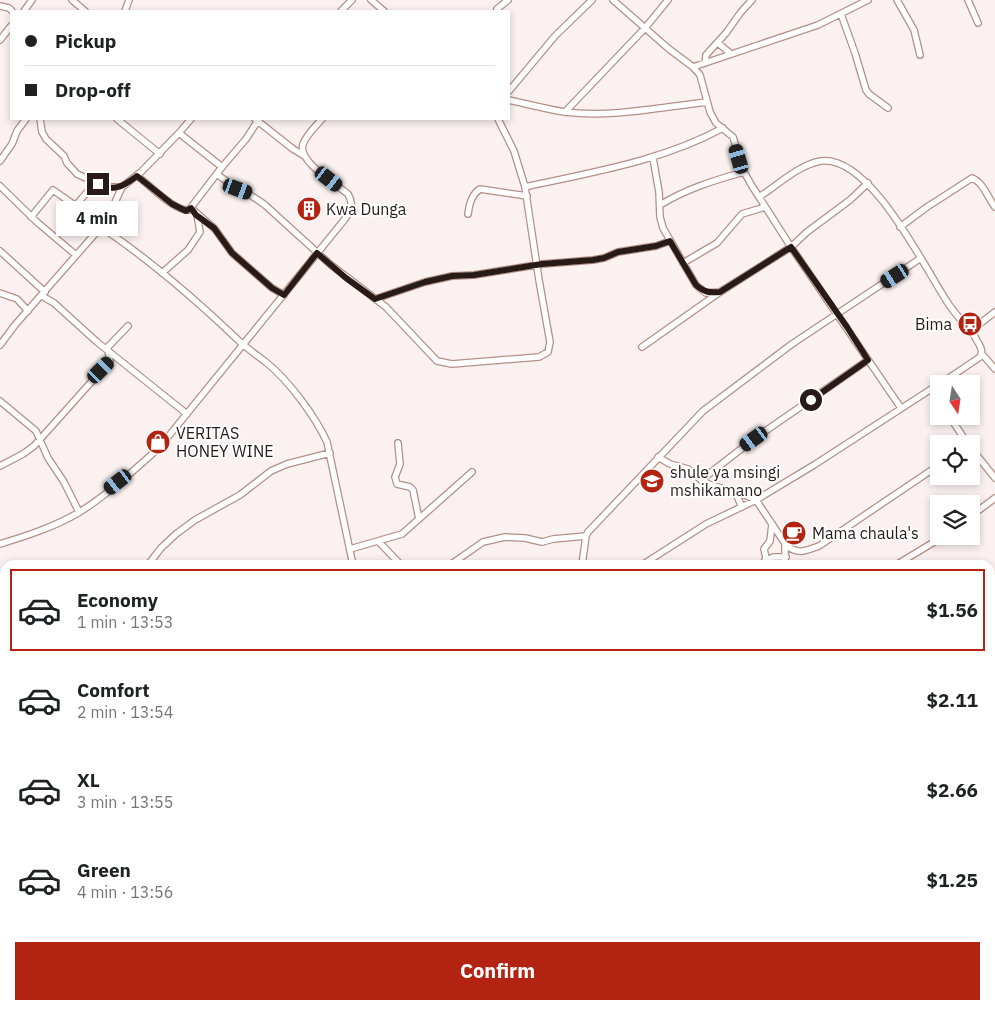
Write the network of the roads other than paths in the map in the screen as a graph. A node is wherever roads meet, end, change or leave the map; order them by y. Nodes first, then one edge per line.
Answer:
1 (72, 0) edge
2 (352, 0) edge
3 (371, 0) edge
4 (508, 0) edge
5 (592, 0) edge
6 (613, 0) edge
7 (668, 0) edge
8 (752, 0) edge
9 (868, 0) edge
10 (897, 0) edge
11 (968, 0) edge
12 (497, 9) dead end
13 (84, 10) edge
14 (342, 10) edge
15 (383, 10) edge
16 (841, 14) junction
17 (978, 23) dead end
18 (10, 27) edge
19 (645, 28) junction
20 (0, 40) edge
21 (718, 43) junction
22 (731, 54) junction
23 (920, 54) dead end
24 (704, 63) junction
25 (693, 67) junction
26 (510, 90) edge
27 (510, 100) edge
28 (707, 102) junction
29 (888, 108) dead end
30 (565, 112) junction
31 (25, 120) edge
32 (40, 120) edge
33 (118, 120) edge
34 (190, 120) edge
35 (257, 120) edge
36 (259, 120) edge
37 (321, 120) edge
38 (498, 120) edge
39 (723, 128) junction
40 (179, 133) junction
41 (160, 154) junction
42 (304, 156) junction
43 (653, 158) junction
44 (0, 161) edge
45 (222, 167) junction
46 (744, 172) junction
47 (217, 174) junction
48 (137, 176) junction
49 (96, 182) junction
50 (868, 183) junction
51 (0, 186) edge
52 (122, 187) junction
53 (525, 187) junction
54 (527, 196) junction
55 (759, 197) junction
56 (660, 205) junction
57 (765, 207) junction
58 (995, 207) edge
59 (191, 208) junction
60 (468, 214) dead end
61 (196, 215) junction
62 (31, 216) junction
63 (900, 227) junction
64 (101, 228) junction
65 (670, 241) junction
66 (791, 247) junction
67 (0, 251) edge
68 (317, 253) junction
69 (76, 255) junction
70 (921, 258) junction
71 (683, 263) junction
72 (536, 265) junction
73 (162, 273) junction
74 (720, 292) junction
75 (0, 293) edge
76 (44, 294) junction
77 (284, 295) junction
78 (375, 299) junction
79 (28, 311) junction
80 (995, 312) edge
81 (837, 313) junction
82 (128, 326) dead end
83 (972, 333) junction
84 (244, 344) junction
85 (0, 345) edge
86 (642, 346) dead end
87 (107, 350) junction
88 (982, 354) junction
89 (120, 359) junction
90 (868, 360) junction
91 (110, 361) junction
92 (995, 369) edge
93 (953, 375) edge
94 (930, 391) edge
95 (0, 401) edge
96 (901, 408) junction
97 (187, 414) junction
98 (40, 438) junction
99 (398, 443) dead end
100 (330, 453) junction
101 (658, 457) junction
102 (980, 459) edge
103 (0, 466) edge
104 (930, 471) edge
105 (472, 472) dead end
106 (995, 478) edge
107 (700, 480) junction
108 (735, 492) junction
109 (995, 498) edge
110 (756, 500) junction
111 (742, 507) junction
112 (980, 509) edge
113 (79, 512) junction
114 (419, 519) junction
115 (772, 524) junction
116 (586, 536) junction
117 (379, 542) junction
118 (0, 544) edge
119 (785, 544) junction
120 (930, 544) edge
121 (350, 549) junction
122 (786, 557) joint
123 (152, 560) edge
124 (352, 560) edge
125 (396, 560) edge
126 (457, 560) edge
127 (583, 560) edge
128 (650, 560) edge
129 (764, 560) edge
130 (769, 560) edge
131 (904, 560) edge

1 - 13 street
2 - 14 street
3 - 15 street
4 - 12 street
5 - 26 street
6 - 19 street
7 - 19 street
8 - 21 street
9 - 16 street
10 - 23 street
11 - 17 street
16 - 22 street
16 - 29 street
18 - 20 street
19 - 25 street
19 - 30 street
21 - 22 street
21 - 24 street
22 - 24 street
24 - 25 street
25 - 28 street
27 - 30 street
28 - 30 street
28 - 39 street
31 - 44 street
32 - 49 street
33 - 41 street
34 - 40 street
35 - 45 street
36 - 42 street
37 - 42 street
38 - 53 street
39 - 43 street
39 - 46 street
40 - 41 street
40 - 45 street
41 - 48 street
42 - 68 street
43 - 53 street
43 - 56 street
45 - 47 street
46 - 55 street
46 - 56 street
47 - 59 street
47 - 68 street
48 - 52 street
48 - 59 street
49 - 52 street
49 - 62 street
50 - 55 street
50 - 63 street
50 - 66 street
51 - 62 street
52 - 64 street
53 - 54 street
54 - 60 street
54 - 72 street
55 - 57 street
56 - 65 street
57 - 66 street
57 - 71 street
58 - 63 street
59 - 61 street
61 - 73 street
61 - 77 street
62 - 69 street
63 - 70 street
64 - 69 street
64 - 73 street
65 - 71 street
65 - 72 street
66 - 74 street
66 - 81 street
67 - 76 street
68 - 77 street
68 - 78 street
69 - 76 street
70 - 81 street
70 - 83 street
71 - 74 street
72 - 78 street
72 - 78 street
73 - 84 street
74 - 86 street
75 - 79 street
76 - 79 street
76 - 87 street
77 - 84 street
79 - 85 street
80 - 83 street
81 - 90 street
81 - 101 street
82 - 87 street
83 - 88 street
84 - 97 street
84 - 100 street
87 - 89 street
87 - 91 street
88 - 92 street
88 - 93 street
89 - 91 street
89 - 97 street
90 - 96 street
90 - 107 street
91 - 98 street
94 - 96 street
95 - 98 street
96 - 110 street
97 - 113 street
98 - 103 street
98 - 113 street
99 - 114 street
100 - 121 street
100 - 123 street
101 - 107 street
101 - 116 street
102 - 106 street
104 - 119 street
105 - 114 street
107 - 108 street
108 - 110 street
108 - 111 street
109 - 112 street
110 - 111 street
110 - 115 street
111 - 128 street
113 - 118 street
114 - 117 street
115 - 119 street
115 - 129 street
116 - 126 street
116 - 127 street
117 - 121 street
117 - 125 street
119 - 122 street
120 - 131 street
121 - 124 street
122 - 130 street

